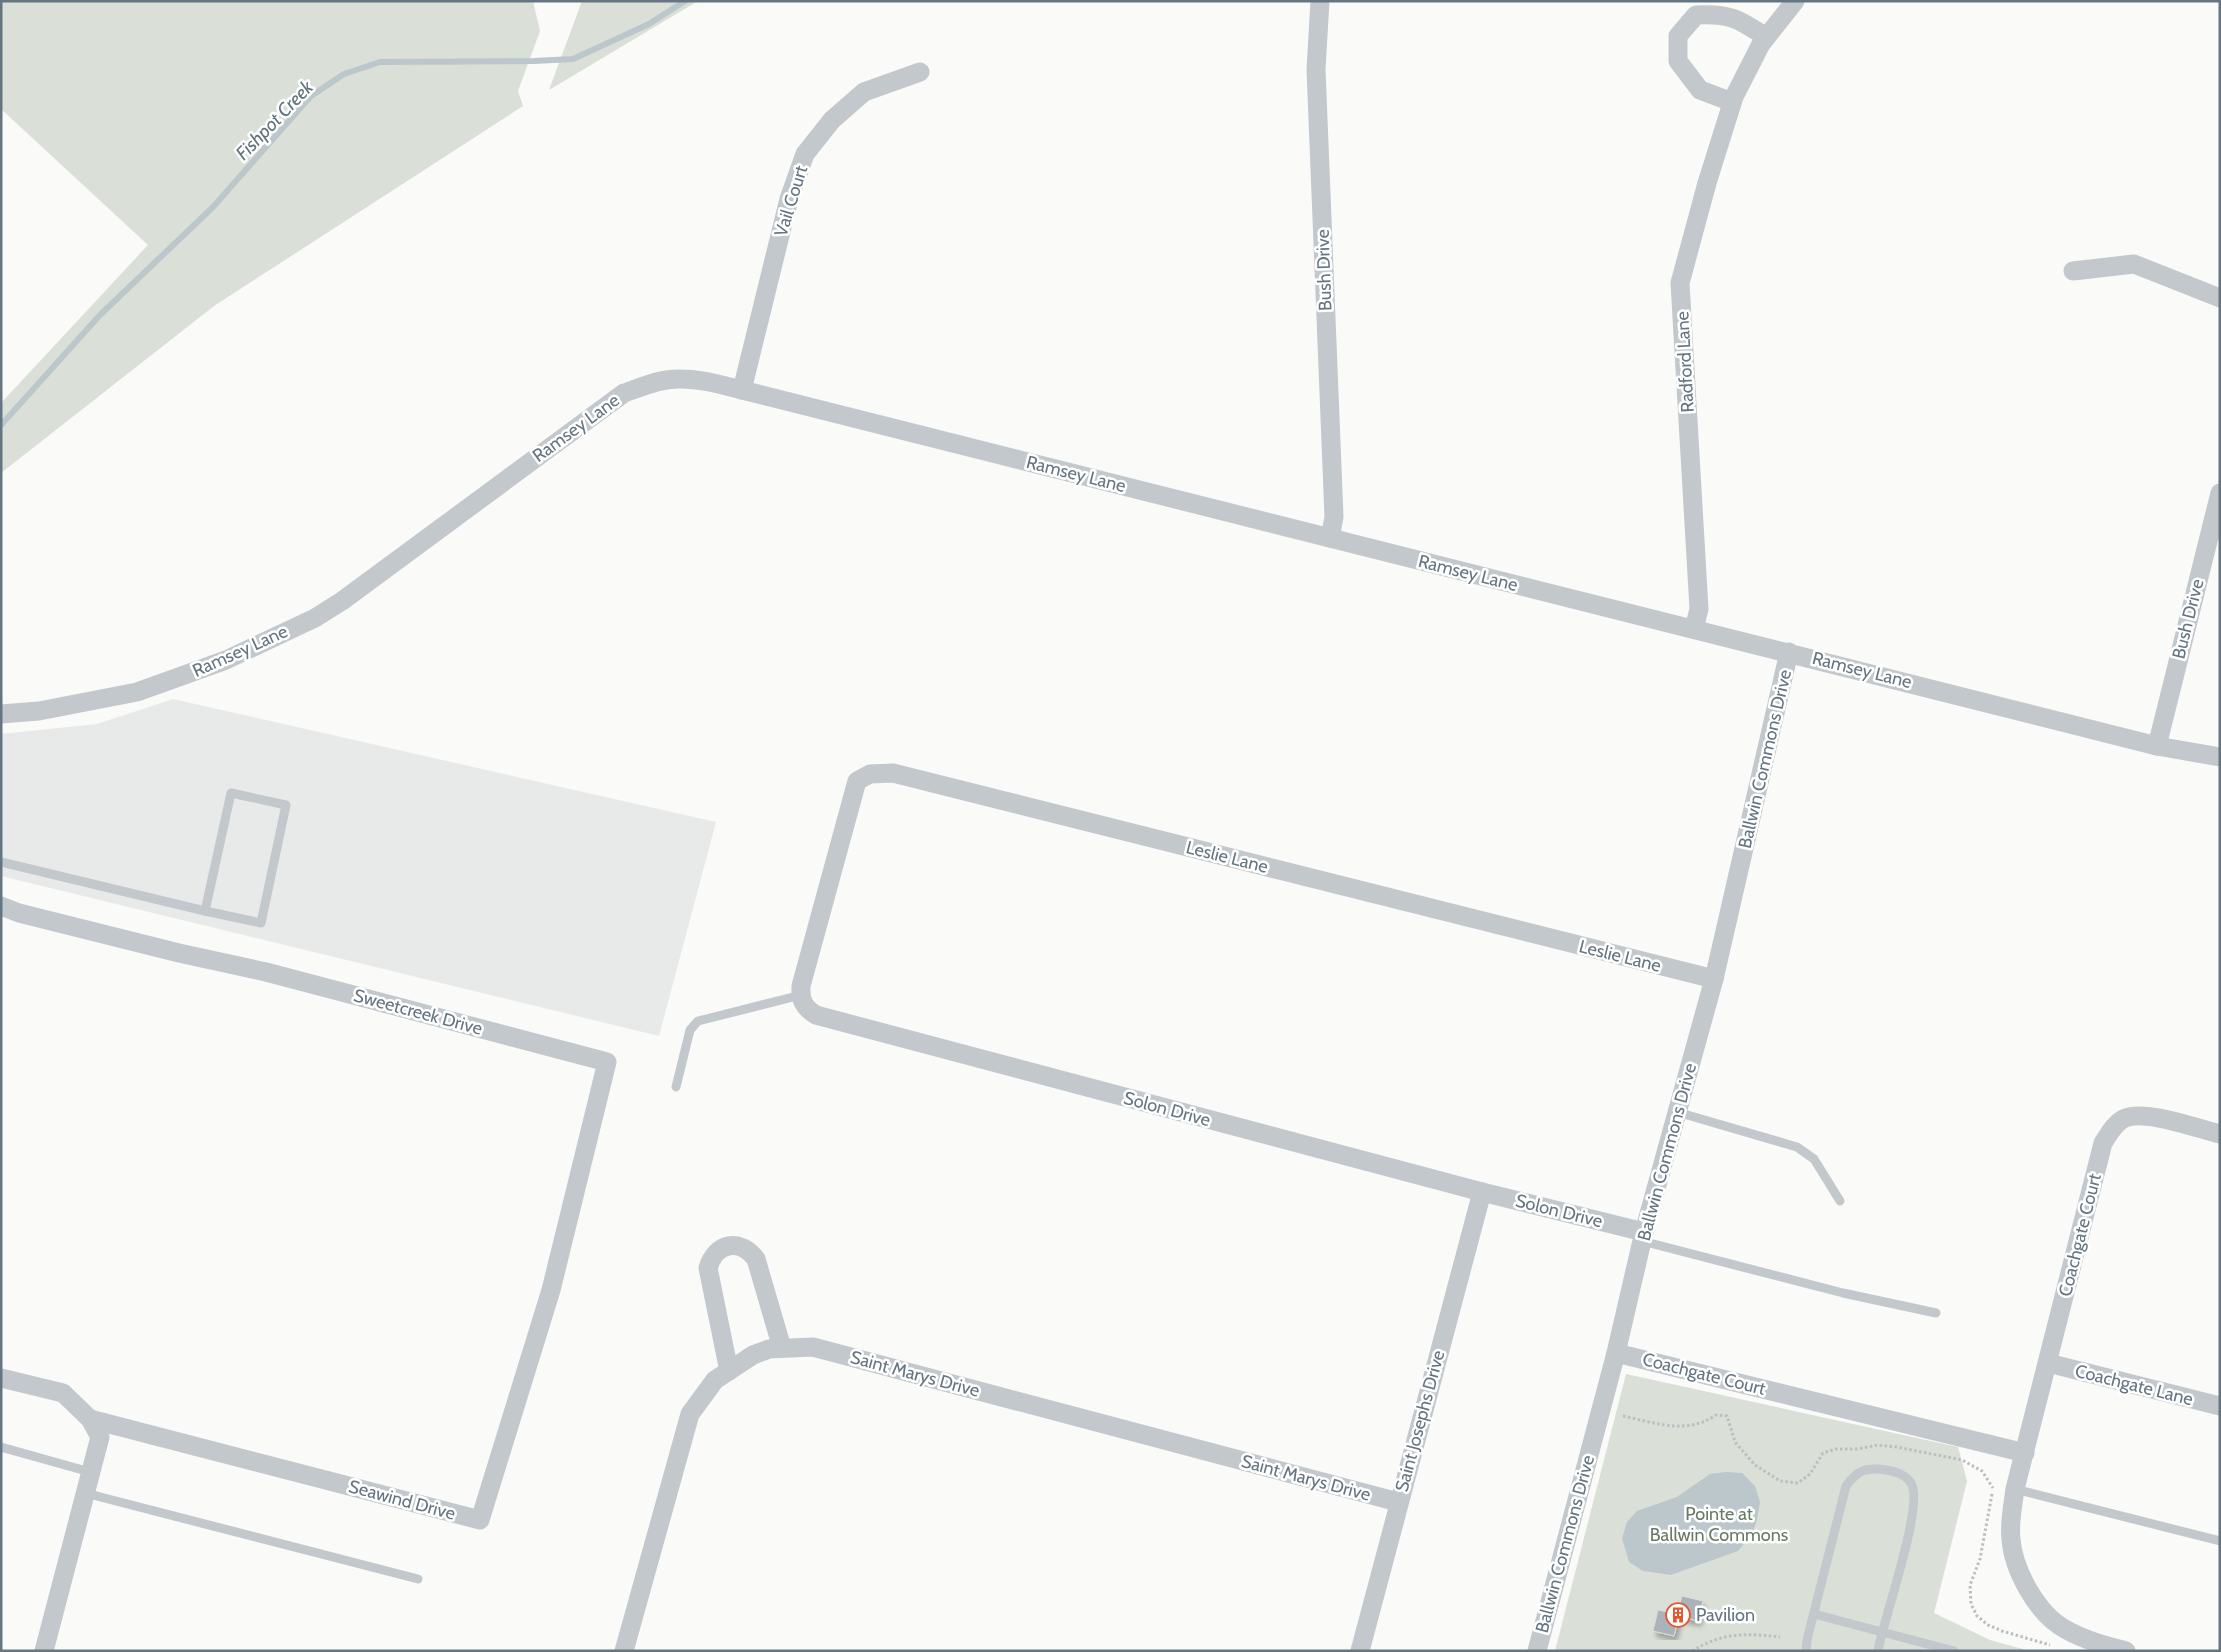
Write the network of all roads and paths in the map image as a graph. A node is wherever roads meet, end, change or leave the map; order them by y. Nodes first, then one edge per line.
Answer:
1 (1320, 1) edge
2 (1795, 1) edge
3 (1766, 37) junction
4 (920, 72) dead end
5 (1732, 102) junction
6 (2073, 271) dead end
7 (2220, 298) edge
8 (742, 390) junction
9 (2220, 493) edge
10 (1330, 538) junction
11 (1694, 629) junction
12 (1789, 652) junction
13 (1, 714) edge
14 (2157, 746) junction
15 (2220, 757) edge
16 (1, 862) edge
17 (1, 906) edge
18 (205, 911) junction
19 (1714, 979) junction
20 (800, 995) junction
21 (676, 1087) dead end
22 (1677, 1112) junction
23 (2220, 1134) edge
24 (1482, 1192) junction
25 (1840, 1201) dead end
26 (1643, 1237) junction
27 (551, 1290) joint
28 (1936, 1313) dead end
29 (782, 1348) junction
30 (1616, 1353) junction
31 (2048, 1363) junction
32 (729, 1371) junction
33 (1, 1378) edge
34 (2220, 1406) edge
35 (1623, 1416) dead end
36 (90, 1419) junction
37 (1, 1447) edge
38 (2025, 1453) junction
39 (90, 1472) junction
40 (2015, 1489) junction
41 (85, 1493) junction
42 (1398, 1502) junction
43 (2220, 1541) edge
44 (418, 1579) dead end
45 (1814, 1614) junction
46 (1882, 1630) junction
47 (1780, 1637) dead end
48 (2053, 1646) dead end
49 (44, 1651) edge
50 (624, 1651) edge
51 (1360, 1651) edge
52 (1537, 1651) edge
53 (1692, 1651) edge
54 (1806, 1651) edge
55 (1878, 1651) edge
56 (1954, 1651) edge
57 (2126, 1651) edge

1 - 10 street, Bush Drive
2 - 3 street, Radford Lane
3 - 5 street, Radford Lane
3 - 5 street
4 - 8 street, Vail Court
5 - 11 street, Radford Lane
6 - 7 street
8 - 10 street, Ramsey Lane
8 - 13 street, Ramsey Lane
9 - 14 street, Bush Drive
10 - 11 street, Ramsey Lane
11 - 12 street, Ramsey Lane
12 - 14 street, Ramsey Lane
12 - 19 street, Ballwin Commons Drive
14 - 15 street, Ramsey Lane
16 - 18 lane
17 - 27 street, Sweetcreek Drive
18 - 18 lane
19 - 20 street, Leslie Lane
19 - 22 street, Ballwin Commons Drive
20 - 21 lane
20 - 24 street, Solon Drive
22 - 25 lane
22 - 26 street, Ballwin Commons Drive
23 - 31 street, Coachgate Court
24 - 26 street, Solon Drive
24 - 42 street, Saint Josephs Drive
26 - 28 lane
26 - 30 street, Ballwin Commons Drive
27 - 36 street, Seawind Drive
29 - 32 street, Saint Marys Drive
29 - 32 street
29 - 42 street, Saint Marys Drive
30 - 38 street, Coachgate Court
30 - 52 street, Ballwin Commons Drive
31 - 34 street, Coachgate Lane
31 - 38 street, Coachgate Court
32 - 50 street, Saint Marys Drive
33 - 36 street, Seawind Drive
35 - 48 path
36 - 39 street, Seawind Drive
37 - 39 lane
38 - 40 street, Coachgate Court
39 - 41 street, Seawind Drive
40 - 43 lane
40 - 57 street, Coachgate Court
41 - 44 lane
41 - 49 street, Seawind Drive
42 - 51 street, Saint Josephs Drive
45 - 46 lane
45 - 46 lane
45 - 54 lane
46 - 55 lane
46 - 56 lane
47 - 53 path

